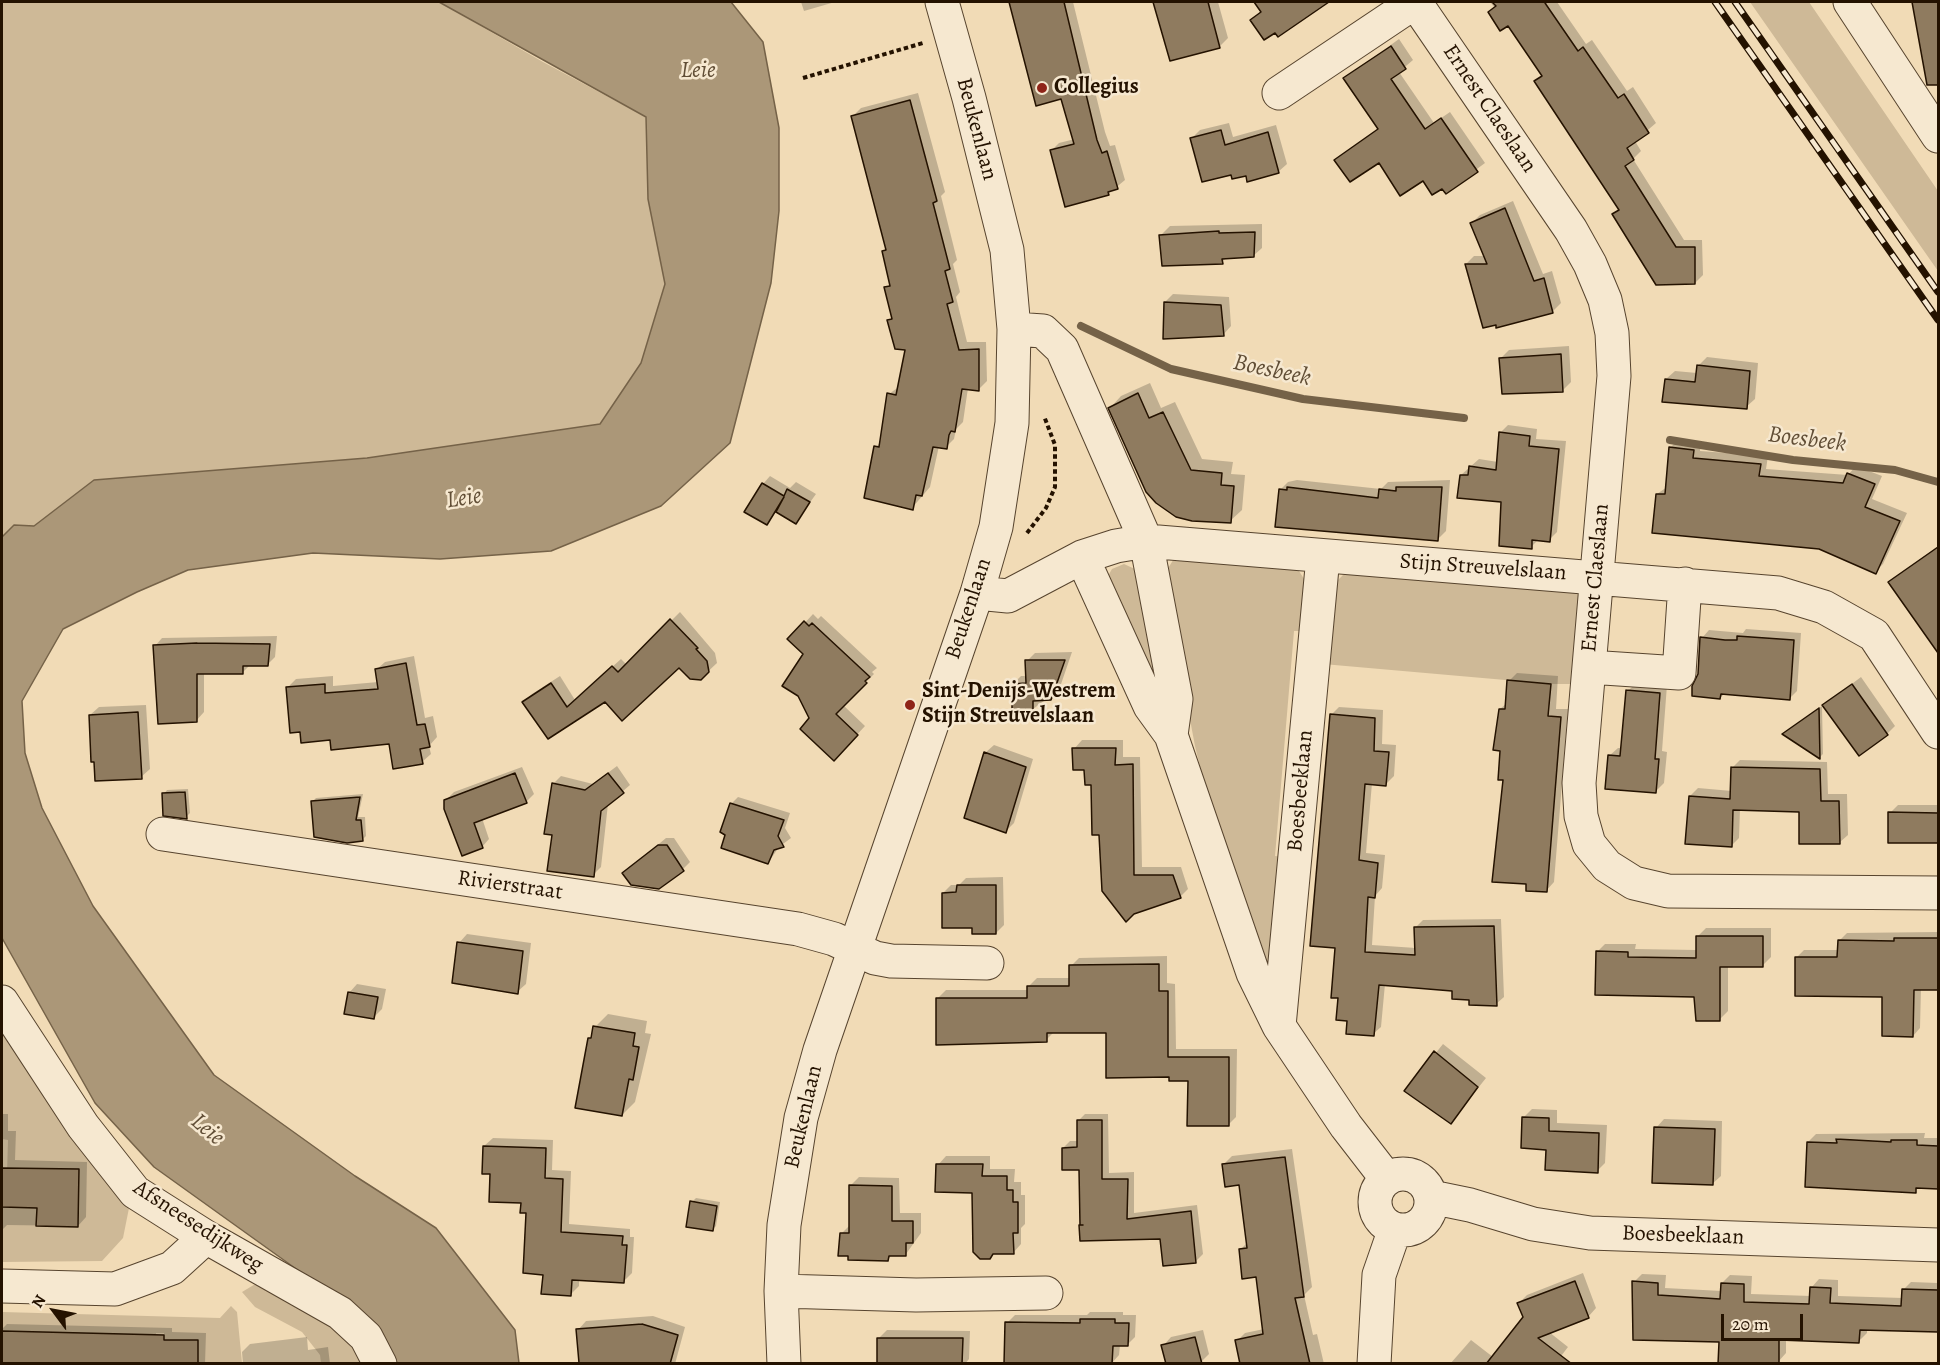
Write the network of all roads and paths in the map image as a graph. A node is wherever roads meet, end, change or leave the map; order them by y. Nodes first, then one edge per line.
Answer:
1 (942, 2) edge
2 (1415, 2) edge
3 (1850, 2) edge
4 (951, 35) junction
5 (803, 78) dead end
6 (1279, 93) dead end
7 (1938, 135) edge
8 (1014, 329) junction
9 (1146, 541) junction
10 (1082, 557) junction
11 (1323, 557) junction
12 (1596, 577) junction
13 (1685, 584) junction
14 (977, 593) junction
15 (1589, 667) junction
16 (1938, 732) edge
17 (1171, 735) junction
18 (163, 834) dead end
19 (1938, 893) edge
20 (855, 948) junction
21 (987, 963) dead end
22 (2, 1002) edge
23 (1279, 1026) junction
24 (1387, 1179) junction
25 (1431, 1197) junction
26 (1395, 1229) junction
27 (206, 1238) junction
28 (1938, 1245) edge
29 (2, 1286) edge
30 (781, 1291) junction
31 (1046, 1293) dead end
32 (380, 1364) edge
33 (784, 1364) edge
34 (1374, 1364) edge

1 - 4 street, Beukenlaan
2 - 6 street, Ernest Claeslaan
2 - 12 street, Ernest Claeslaan
3 - 7 street
4 - 5 path
4 - 8 street, Beukenlaan
8 - 9 street
8 - 14 street, Beukenlaan
9 - 10 street
9 - 11 street, Stijn Streuvelslaan
9 - 17 street
10 - 14 street
10 - 17 street
11 - 12 street, Stijn Streuvelslaan
11 - 23 street, Boesbeeklaan
12 - 13 street, Stijn Streuvelslaan
12 - 15 street, Ernest Claeslaan
13 - 15 street
13 - 16 street, Stijn Streuvelslaan
14 - 20 street, Beukenlaan
15 - 19 street, Ernest Claeslaan
17 - 23 street
18 - 20 street, Rivierstraat
20 - 21 street
20 - 30 street, Beukenlaan
22 - 27 street, Afsneesedijkweg
23 - 24 street
24 - 25 street
24 - 26 street
25 - 26 street
25 - 28 street, Boesbeeklaan
26 - 34 street
27 - 29 street
27 - 32 street, Afsneesedijkweg
30 - 31 street
30 - 33 street, Beukenlaan

